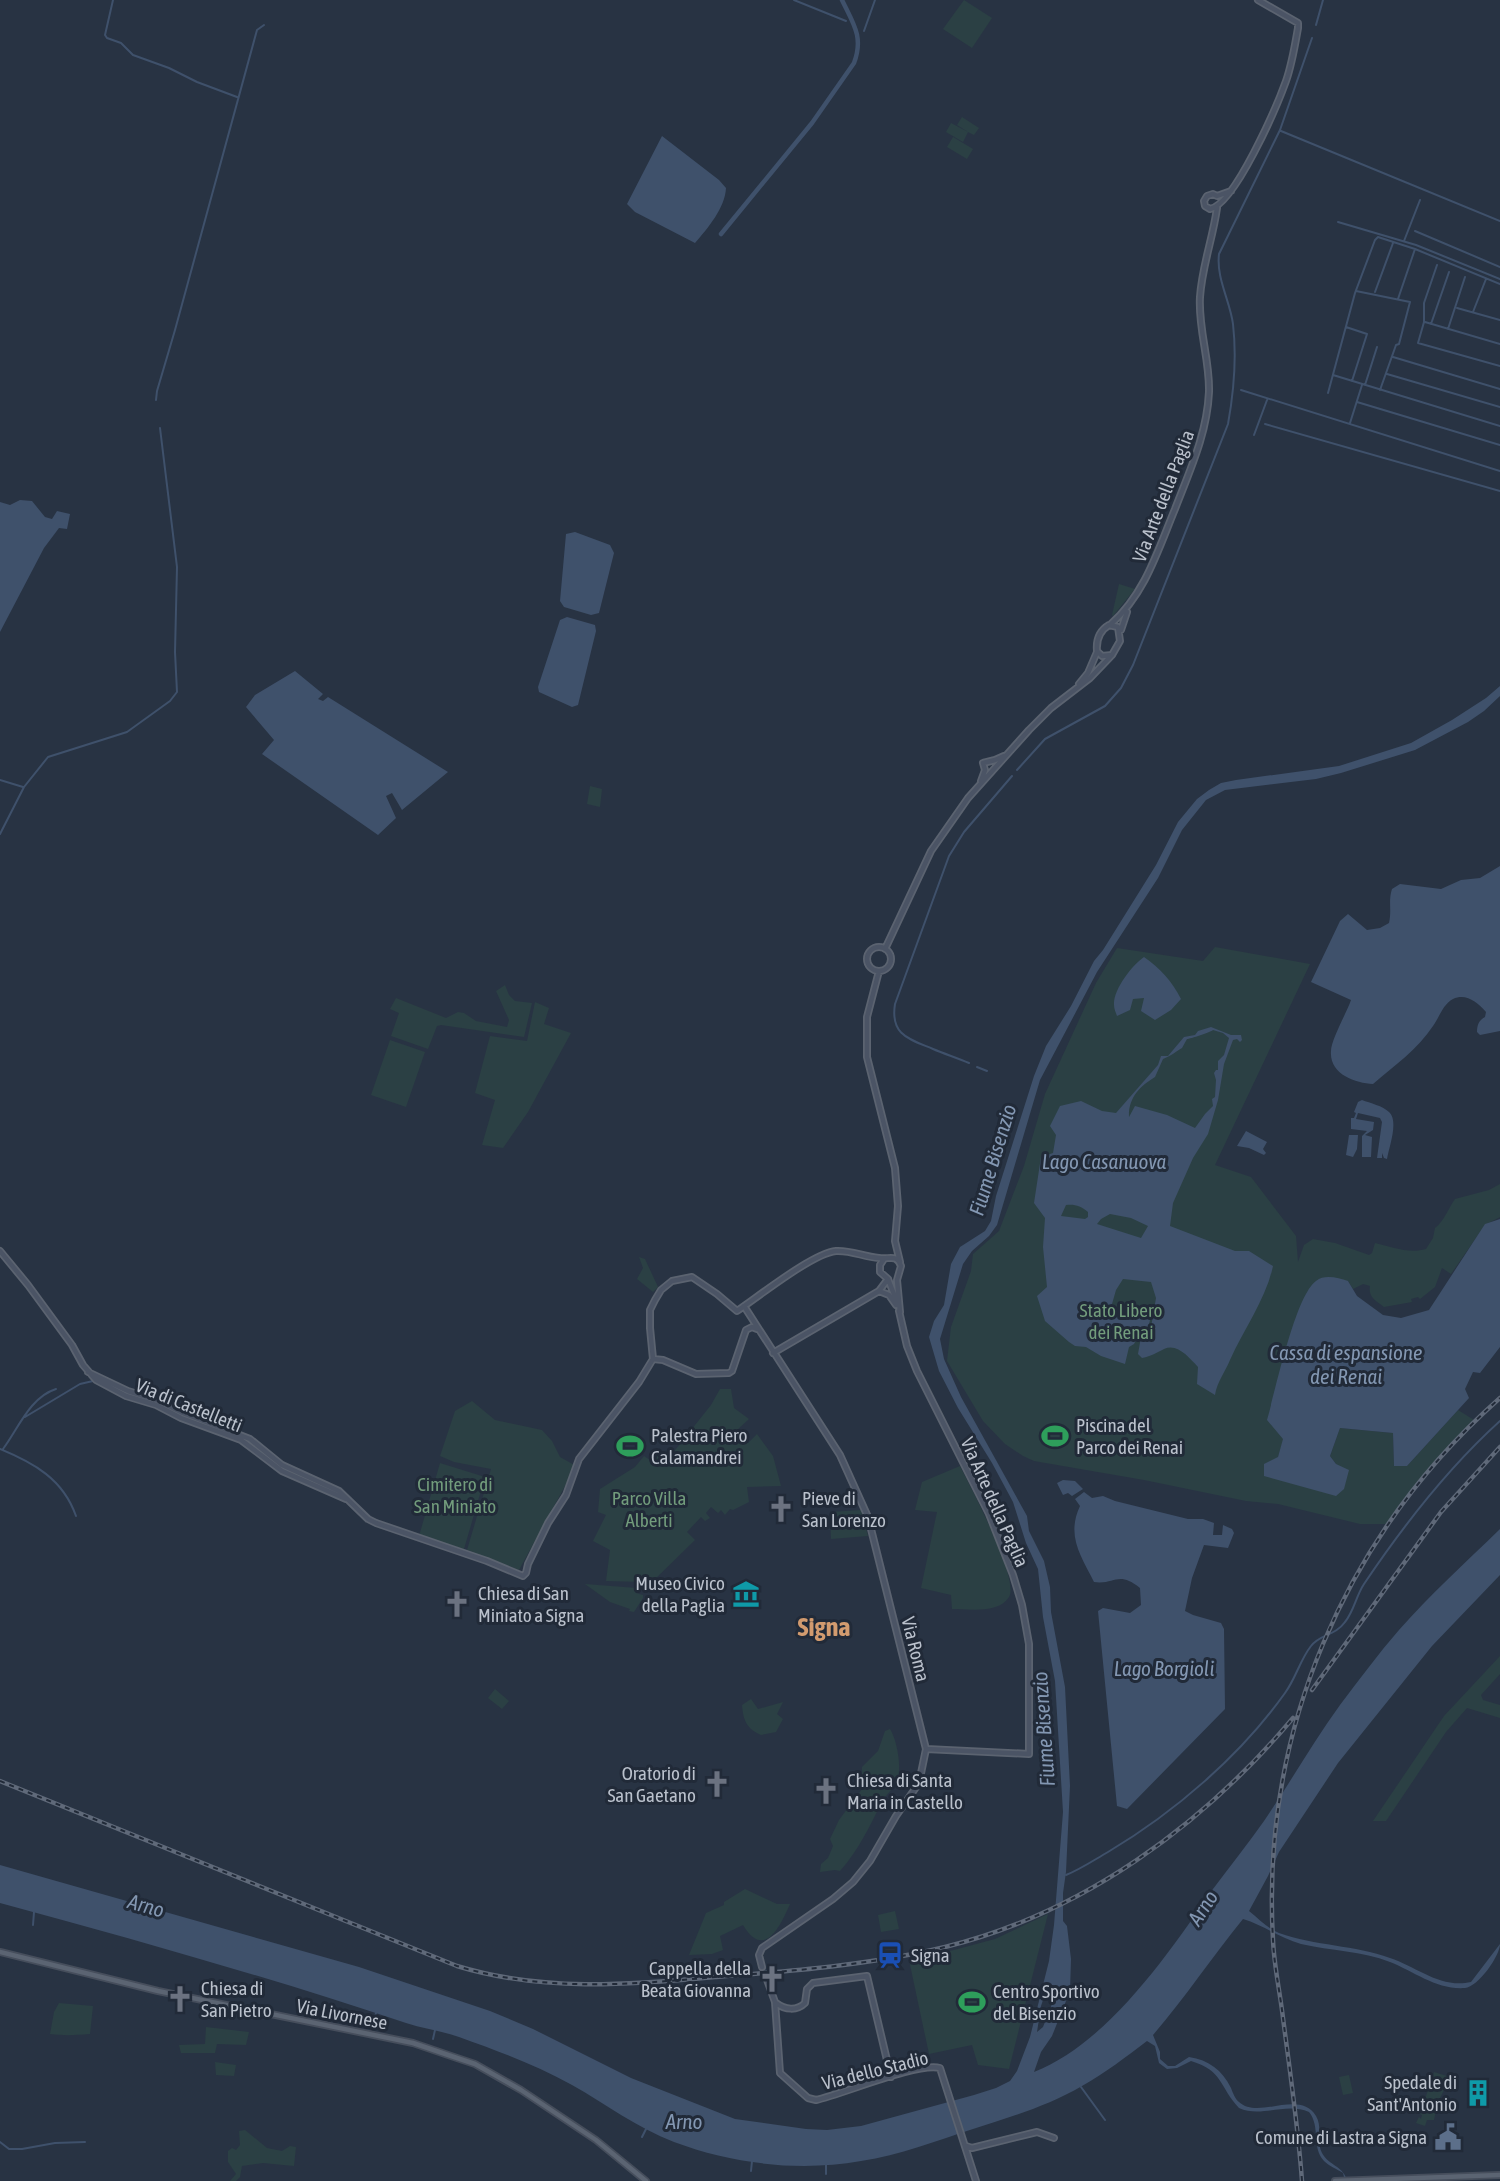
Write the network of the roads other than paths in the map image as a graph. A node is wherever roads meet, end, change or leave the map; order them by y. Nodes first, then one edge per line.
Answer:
1 (1258, 0) edge
2 (1231, 191) junction
3 (1217, 196) junction
4 (1218, 205) junction
5 (1207, 208) junction
6 (1213, 226) junction
7 (1130, 604) junction
8 (1111, 624) junction
9 (1120, 632) junction
10 (1097, 651) junction
11 (1112, 655) junction
12 (1070, 693) junction
13 (1010, 752) junction
14 (979, 785) junction
15 (885, 949) junction
16 (878, 971) junction
17 (895, 1241) junction
18 (0, 1251) edge
19 (885, 1258) junction
20 (900, 1262) junction
21 (899, 1275) junction
22 (888, 1279) junction
23 (879, 1291) junction
24 (744, 1306) junction
25 (899, 1310) junction
26 (761, 1333) junction
27 (774, 1353) junction
28 (653, 1359) junction
29 (926, 1749) junction
30 (0, 1952) edge
31 (762, 1967) dead end
32 (766, 1977) dead end
33 (775, 2002) junction
34 (891, 2077) junction
35 (1054, 2138) dead end
36 (965, 2146) junction
37 (1500, 2175) edge
38 (1353, 2180) edge
39 (646, 2181) edge
40 (976, 2181) edge
41 (1337, 2181) edge

1 - 2 main road
2 - 3 main road
2 - 4 main road
3 - 4 main road
3 - 5 main road
4 - 5 main road
4 - 6 main road, Via Arte della Paglia
5 - 6 main road
6 - 7 main road, Via Arte della Paglia
7 - 8 main road, Via Arte della Paglia
7 - 9 main road, Via Arte della Paglia
8 - 9 main road
8 - 10 main road, Via Arte della Paglia
9 - 11 main road, Via Arte della Paglia
10 - 11 main road
10 - 12 main road, Via Arte della Paglia
11 - 12 main road, Via Arte della Paglia
12 - 13 main road, Via Arte della Paglia
13 - 14 main road, Via Arte della Paglia
13 - 14 main road
14 - 15 main road, Via Arte della Paglia
15 - 16 main road, Via Arte della Paglia
15 - 16 main road, Via Arte della Paglia
16 - 17 main road, Via Arte della Paglia
17 - 19 main road
17 - 20 main road
18 - 28 main road, Via di Castelletti
19 - 20 main road
19 - 22 main road
19 - 24 main road
20 - 21 main road
21 - 22 main road
21 - 25 main road
22 - 23 main road
22 - 25 main road
23 - 25 main road
23 - 27 main road
24 - 26 main road, Via Roma
24 - 28 main road
25 - 29 main road, Via Arte della Paglia
26 - 27 main road, Via Roma
26 - 28 main road
27 - 29 main road, Via Roma
29 - 31 main road, Via Roma
30 - 39 main road, Via Livornese
32 - 33 main road
33 - 34 main road, Via dello Stadio
33 - 34 main road
34 - 36 main road, Via dello Stadio
35 - 36 main road
36 - 40 main road
37 - 38 main road
38 - 41 main road

